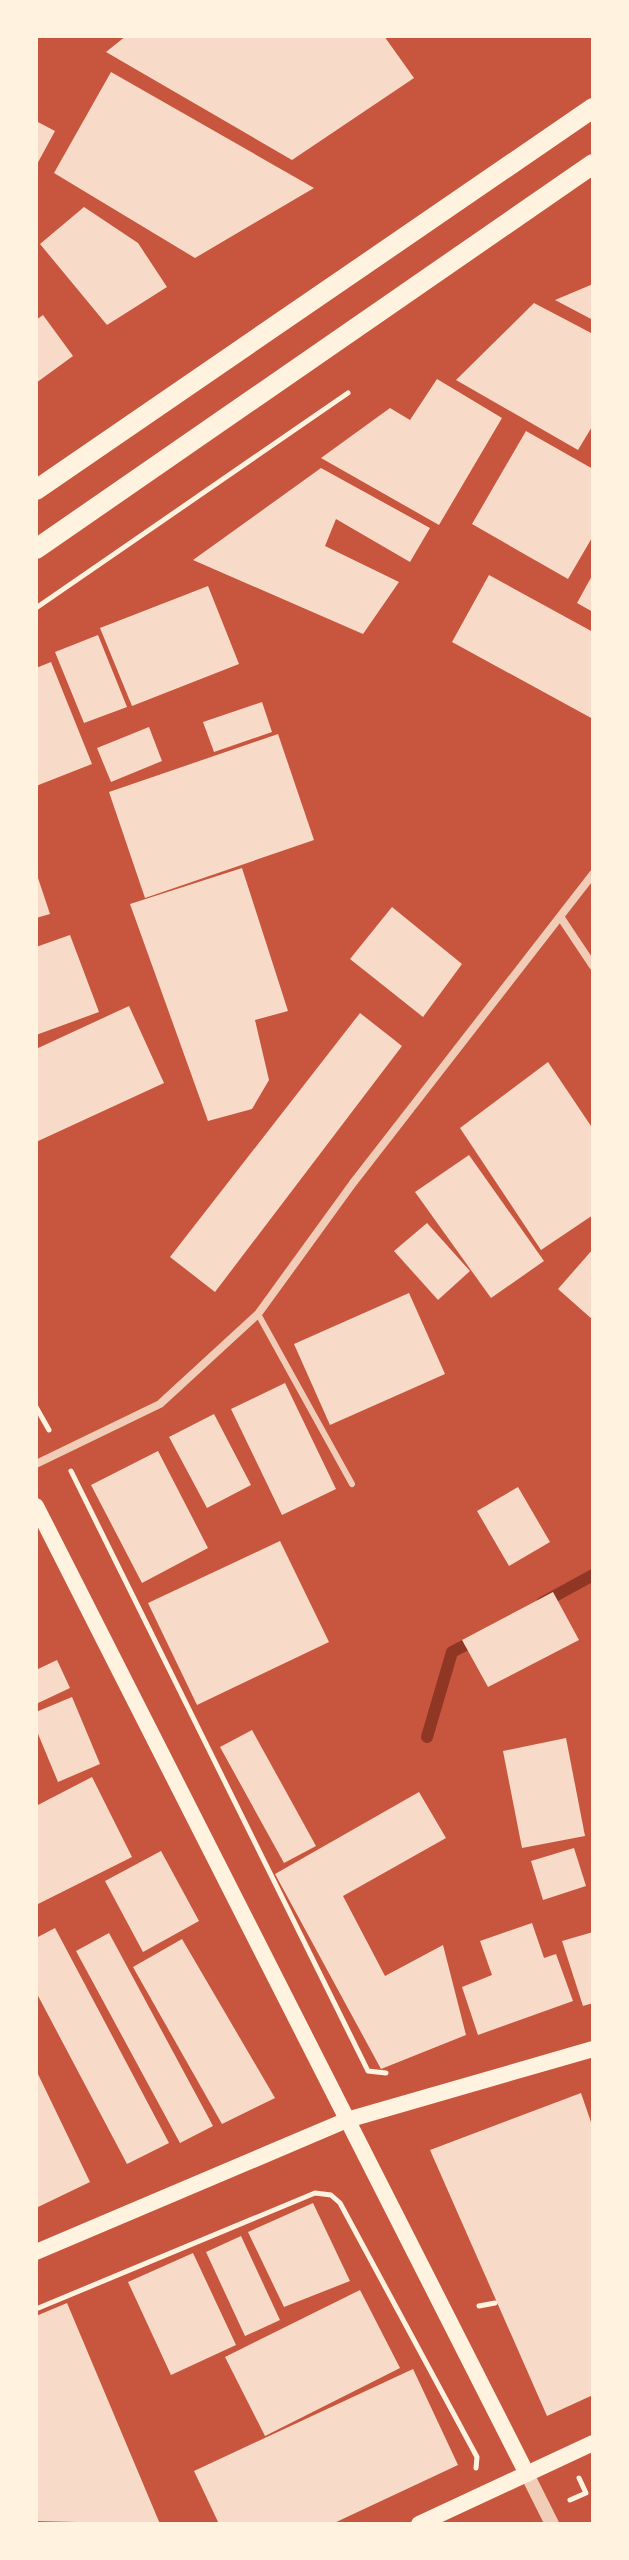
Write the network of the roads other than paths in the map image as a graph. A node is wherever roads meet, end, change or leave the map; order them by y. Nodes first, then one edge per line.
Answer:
1 (593, 108) edge
2 (593, 164) edge
3 (36, 490) edge
4 (36, 549) edge
5 (593, 874) edge
6 (561, 918) junction
7 (593, 966) edge
8 (258, 1314) junction
9 (36, 1464) edge
10 (352, 1484) dead end
11 (36, 1506) edge
12 (593, 2049) edge
13 (347, 2120) junction
14 (36, 2252) edge
15 (593, 2443) edge
16 (527, 2474) junction
17 (419, 2524) edge
18 (552, 2524) edge

1 - 3 main road
2 - 4 main road
5 - 6 street
6 - 7 street
6 - 8 street
8 - 9 street
8 - 10 lane
11 - 13 main road
12 - 13 main road
13 - 14 main road
13 - 16 main road
15 - 16 main road
16 - 17 main road
16 - 18 street

